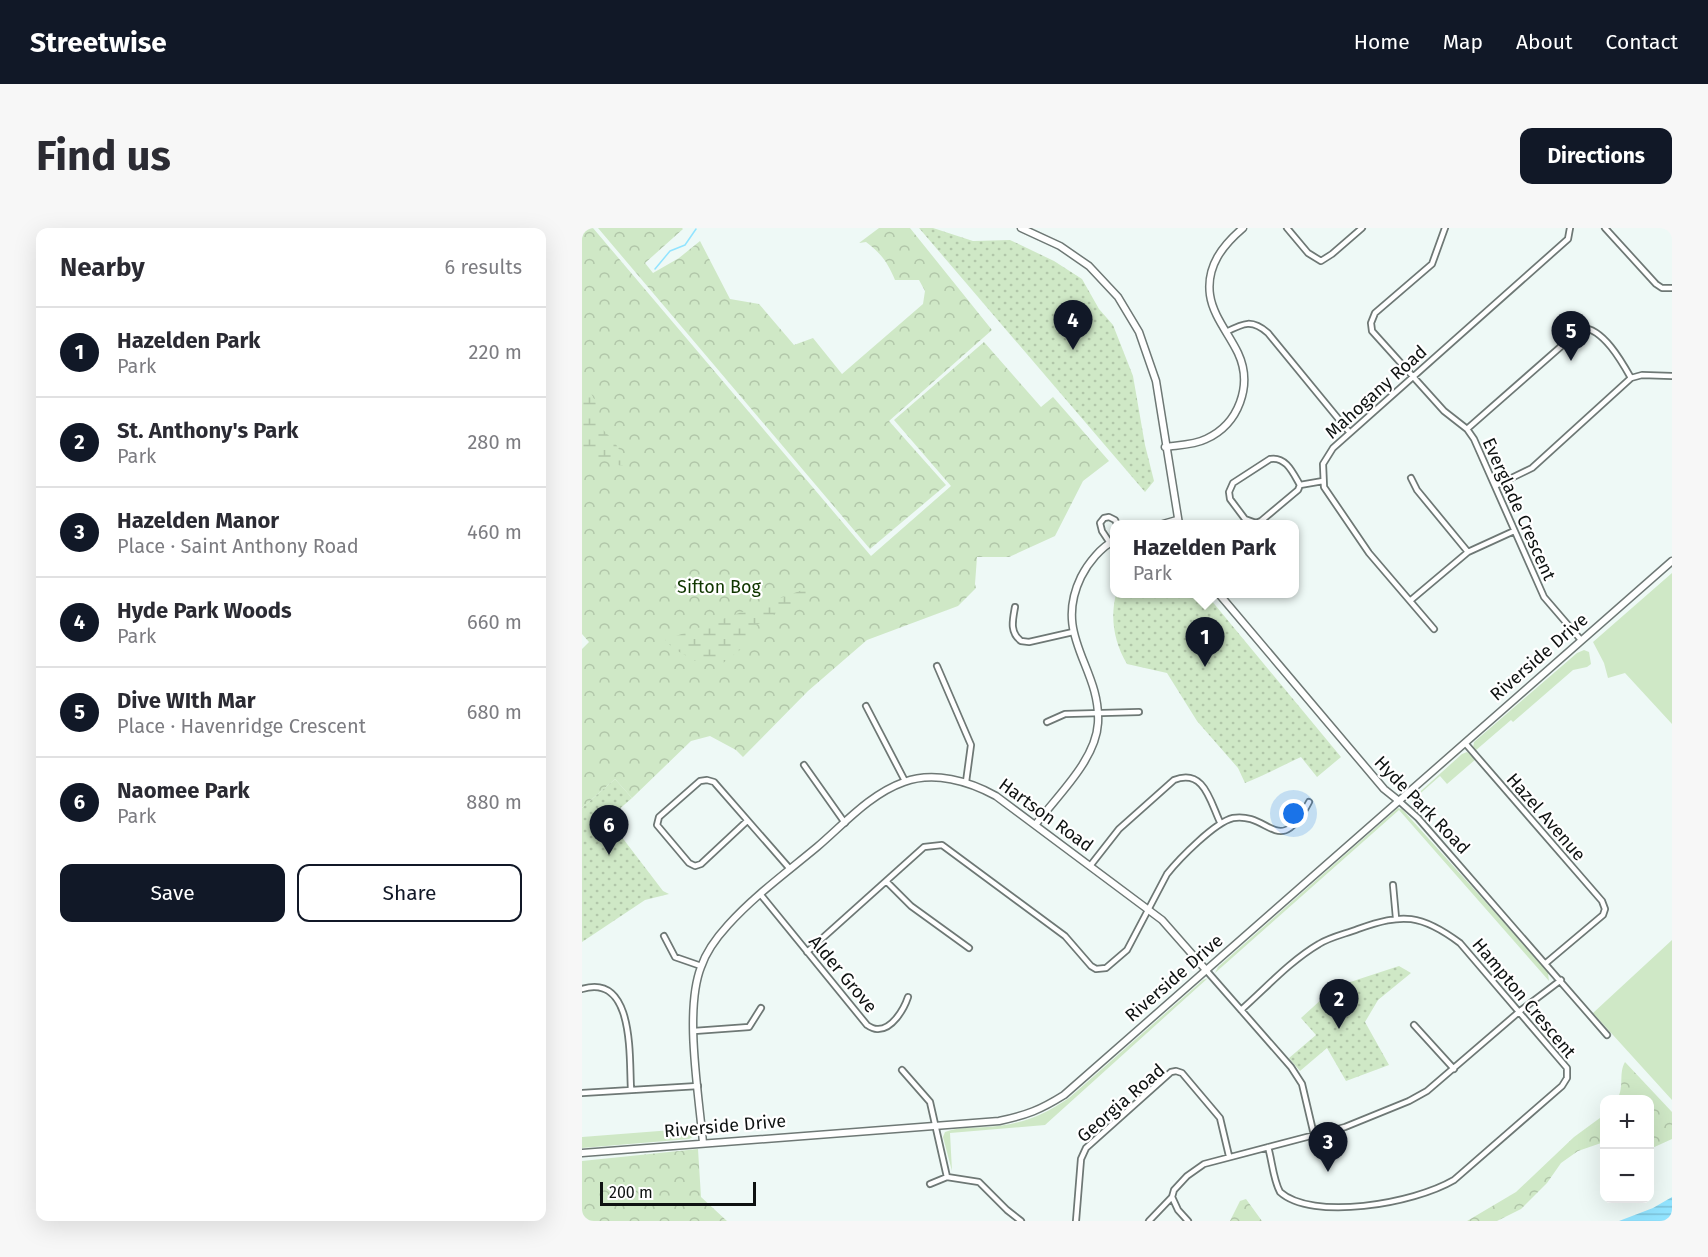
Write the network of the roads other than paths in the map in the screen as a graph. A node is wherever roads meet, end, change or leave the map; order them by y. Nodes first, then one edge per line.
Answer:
1 (1021, 228) edge
2 (1243, 228) edge
3 (1287, 228) edge
4 (1362, 228) edge
5 (1445, 228) edge
6 (1570, 228) edge
7 (1605, 228) edge
8 (1672, 288) edge
9 (1227, 332) junction
10 (1672, 376) edge
11 (1413, 377) junction
12 (1631, 378) junction
13 (1467, 429) junction
14 (1350, 433) junction
15 (1165, 447) junction
16 (1411, 478) dead end
17 (1323, 481) junction
18 (1300, 485) junction
19 (1495, 486) junction
20 (1115, 520) edge
21 (1178, 520) edge
22 (1247, 520) edge
23 (1262, 520) edge
24 (1514, 531) junction
25 (1110, 539) edge
26 (1110, 543) edge
27 (1468, 552) junction
28 (1672, 561) edge
29 (1222, 598) edge
30 (1411, 600) junction
31 (1015, 607) dead end
32 (1434, 629) dead end
33 (1073, 632) junction
34 (1581, 640) junction
35 (937, 666) dead end
36 (866, 706) dead end
37 (1139, 711) dead end
38 (1097, 712) junction
39 (1047, 722) dead end
40 (1465, 743) junction
41 (804, 765) dead end
42 (905, 782) junction
43 (966, 782) junction
44 (1399, 801) junction
45 (1309, 802) dead end
46 (747, 821) junction
47 (1220, 822) junction
48 (845, 823) junction
49 (1036, 824) junction
50 (1090, 866) junction
51 (790, 869) junction
52 (887, 882) junction
53 (1393, 885) dead end
54 (761, 895) junction
55 (1148, 908) junction
56 (1396, 918) junction
57 (664, 936) dead end
58 (969, 948) dead end
59 (807, 952) junction
60 (1546, 963) junction
61 (701, 966) junction
62 (1206, 970) junction
63 (1561, 980) junction
64 (582, 989) edge
65 (908, 997) dead end
66 (760, 1008) dead end
67 (1241, 1010) junction
68 (1520, 1011) junction
69 (1414, 1025) dead end
70 (694, 1031) junction
71 (1607, 1035) dead end
72 (1454, 1069) junction
73 (902, 1070) dead end
74 (698, 1086) junction
75 (631, 1089) junction
76 (582, 1093) edge
77 (936, 1126) junction
78 (1314, 1135) junction
79 (703, 1143) junction
80 (1268, 1147) junction
81 (582, 1153) edge
82 (1229, 1156) junction
83 (947, 1177) junction
84 (930, 1184) dead end
85 (1172, 1197) junction
86 (1293, 1207) dead end
87 (1393, 1208) dead end
88 (1021, 1221) edge
89 (1076, 1221) edge
90 (1151, 1221) edge
91 (1188, 1221) edge

1 - 15 main road
2 - 9 main road
3 - 4 street
5 - 11 street, Everglade Crescent
6 - 11 street, Mahogany Road
7 - 8 street
9 - 14 street
9 - 15 main road
10 - 12 street
11 - 13 street, Everglade Crescent
11 - 14 street, Mahogany Road
12 - 13 street
12 - 19 street
13 - 19 street, Everglade Crescent
14 - 17 street, Mahogany Road
15 - 21 main road
16 - 27 street
17 - 18 street
17 - 30 street
18 - 22 street
18 - 23 street
19 - 24 street, Everglade Crescent
20 - 25 street
24 - 27 street
24 - 34 street, Everglade Crescent
26 - 33 main road
27 - 30 street
28 - 34 main road, Riverside Drive
29 - 44 main road, Hyde Park Road
30 - 32 street
31 - 33 street
33 - 38 main road
34 - 40 main road, Riverside Drive
35 - 43 street
36 - 42 street
37 - 38 street
38 - 39 street
38 - 49 main road
40 - 44 main road, Riverside Drive
40 - 60 street, Hazel Avenue
41 - 48 street
42 - 43 main road, Hartson Road
42 - 48 main road, Hartson Road
43 - 49 main road, Hartson Road
44 - 60 street, Hyde Park Road
44 - 62 main road, Riverside Drive
45 - 47 street
46 - 46 street
46 - 51 street
47 - 50 street
47 - 55 street
48 - 51 main road, Hartson Road
49 - 50 main road, Hartson Road
50 - 55 main road, Hartson Road
51 - 54 main road, Hartson Road
52 - 55 street
52 - 58 street
52 - 59 street
53 - 56 street
54 - 59 street, Alder Grove
54 - 61 main road, Hartson Road
55 - 62 main road, Hartson Road
56 - 67 street, Hampton Crescent
56 - 68 street, Hampton Crescent
57 - 61 street
59 - 65 street, Alder Grove
60 - 63 street, Hyde Park Road
61 - 70 main road, Hartson Road
62 - 67 street, Hartson Road
62 - 77 main road, Riverside Drive
63 - 68 street
63 - 71 street, Hyde Park Road
64 - 75 street
66 - 70 street
67 - 78 street, Hartson Road
68 - 72 street
68 - 87 street, Hampton Crescent
69 - 72 street
70 - 74 main road, Hartson Road
72 - 78 street
73 - 77 street
74 - 75 street
74 - 79 main road, Hartson Road
75 - 76 street
77 - 79 main road, Riverside Drive
77 - 83 street
78 - 80 street
79 - 81 main road, Riverside Drive
80 - 82 street
80 - 86 street
82 - 85 street
82 - 89 street, Georgia Road
83 - 84 street
83 - 88 street
85 - 90 street
85 - 91 street

